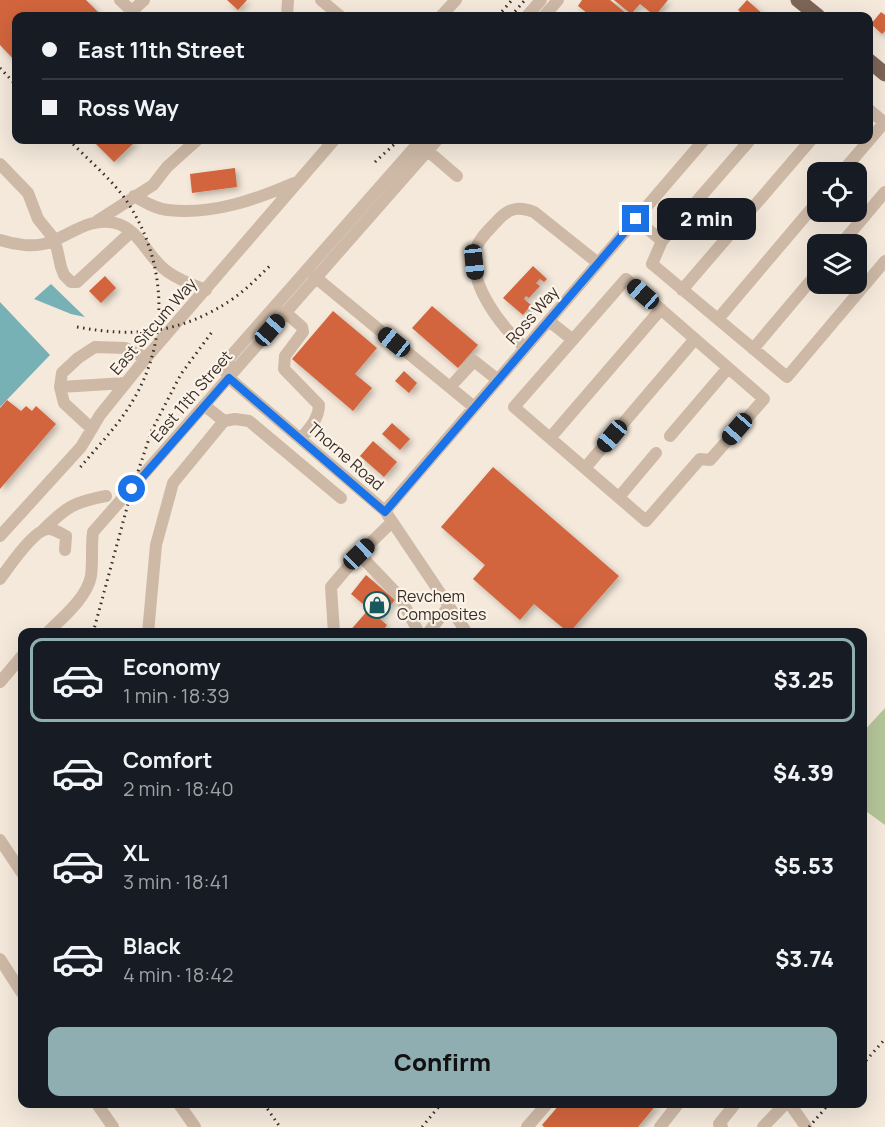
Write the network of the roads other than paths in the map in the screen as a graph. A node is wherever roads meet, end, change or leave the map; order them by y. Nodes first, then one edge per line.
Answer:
1 (120, 0) edge
2 (321, 0) edge
3 (456, 0) edge
4 (541, 0) edge
5 (558, 0) edge
6 (798, 0) edge
7 (133, 12) edge
8 (335, 12) edge
9 (445, 12) edge
10 (530, 12) edge
11 (548, 12) edge
12 (811, 12) edge
13 (873, 64) edge
14 (885, 74) edge
15 (873, 113) edge
16 (885, 123) edge
17 (873, 137) edge
18 (193, 144) edge
19 (331, 144) edge
20 (417, 144) edge
21 (434, 144) edge
22 (701, 144) edge
23 (747, 144) edge
24 (808, 144) edge
25 (867, 144) edge
26 (428, 151) junction
27 (851, 162) edge
28 (0, 164) edge
29 (457, 176) dead end
30 (298, 182) junction
31 (885, 192) edge
32 (134, 196) junction
33 (807, 214) edge
34 (636, 219) junction
35 (97, 221) junction
36 (131, 232) junction
37 (849, 234) edge
38 (0, 240) edge
39 (55, 240) junction
40 (662, 241) junction
41 (885, 261) edge
42 (598, 263) junction
43 (315, 278) junction
44 (807, 285) edge
45 (206, 290) junction
46 (682, 290) junction
47 (661, 309) junction
48 (285, 312) junction
49 (718, 319) junction
50 (549, 321) junction
51 (694, 339) junction
52 (573, 340) junction
53 (525, 348) junction
54 (753, 349) junction
55 (146, 358) junction
56 (728, 368) junction
57 (229, 378) junction
58 (498, 380) junction
59 (126, 383) junction
60 (60, 387) junction
61 (450, 387) junction
62 (205, 406) junction
63 (474, 407) junction
64 (224, 422) junction
65 (92, 429) junction
66 (670, 436) dead end
67 (550, 438) junction
68 (301, 439) junction
69 (656, 453) dead end
70 (585, 468) junction
71 (106, 496) dead end
72 (619, 497) junction
73 (341, 498) dead end
74 (388, 517) junction
75 (43, 530) junction
76 (0, 536) edge
77 (65, 550) dead end
78 (359, 554) junction
79 (0, 579) edge
80 (449, 606) junction
81 (52, 628) edge
82 (148, 628) edge
83 (334, 628) edge
84 (416, 628) edge
85 (432, 628) edge
86 (464, 628) edge
87 (18, 661) edge
88 (0, 682) edge
89 (0, 840) edge
90 (18, 867) edge
91 (0, 959) edge
92 (18, 987) edge
93 (100, 1108) edge
94 (182, 1108) edge
95 (544, 1108) edge
96 (675, 1108) edge
97 (732, 1108) edge
98 (781, 1108) edge
99 (793, 1108) edge
100 (113, 1127) edge
101 (195, 1127) edge
102 (527, 1127) edge
103 (660, 1127) edge
104 (722, 1127) edge
105 (763, 1127) edge
106 (806, 1127) edge

1 - 7 street
2 - 8 street
3 - 9 street
4 - 10 street
5 - 11 street
6 - 12 main road
13 - 14 main road
15 - 16 street
16 - 17 street
18 - 32 street
19 - 30 street, East Sitcum Way
20 - 57 street
21 - 26 street, East 11th Street
22 - 34 street, Ross Way
23 - 40 street
24 - 46 street
25 - 27 street
26 - 29 street
26 - 43 street, East 11th Street
28 - 39 street
30 - 32 street
30 - 45 street, East Sitcum Way
31 - 37 street
32 - 35 street
33 - 49 street
34 - 40 street
34 - 42 street, Ross Way
35 - 36 street
35 - 39 street
36 - 39 street
36 - 45 street
38 - 39 street
40 - 46 street
41 - 54 street
42 - 50 street, Ross Way
42 - 53 street
43 - 48 street, East 11th Street
43 - 61 street
44 - 54 street
45 - 55 street, East Sitcum Way
46 - 49 street
47 - 51 street
47 - 52 street
47 - 67 street
48 - 57 street, East 11th Street
48 - 68 street
49 - 54 street
50 - 52 street
50 - 53 street, Ross Way
51 - 56 street
51 - 70 street
52 - 67 street
53 - 58 street, Ross Way
55 - 59 street, East Sitcum Way
55 - 60 street
56 - 66 street
56 - 72 street
57 - 62 street, East 11th Street
57 - 68 street, Thorne Road
58 - 61 street
58 - 63 street, Ross Way
59 - 60 street
59 - 65 street, East Sitcum Way
60 - 65 street
61 - 63 street
62 - 64 street
62 - 81 street, East 11th Street
63 - 74 street, Ross Way
64 - 73 street
64 - 82 street
65 - 76 street, East Sitcum Way
67 - 70 street
68 - 74 street, Thorne Road
69 - 72 street
70 - 72 street
71 - 75 street
74 - 78 street, Ross Way
74 - 80 street, Thorne Road
75 - 77 street
75 - 79 street
78 - 83 street, Ross Way
78 - 84 street
80 - 85 street
80 - 86 street, Thorne Road
87 - 88 street
89 - 90 street
91 - 92 street
93 - 100 street
94 - 101 street
95 - 102 street
96 - 103 street
97 - 104 street
98 - 105 street
99 - 106 street

